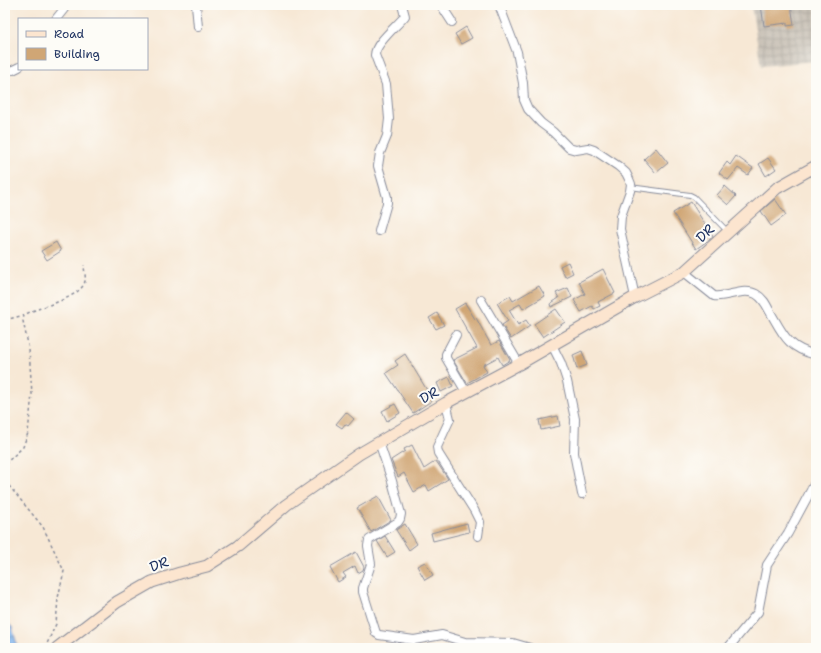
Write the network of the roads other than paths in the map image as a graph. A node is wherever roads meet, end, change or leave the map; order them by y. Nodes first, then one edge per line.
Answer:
1 (64, 5) edge
2 (196, 5) edge
3 (402, 5) edge
4 (441, 5) edge
5 (499, 5) edge
6 (57, 18) edge
7 (452, 22) dead end
8 (198, 27) dead end
9 (816, 166) edge
10 (630, 188) junction
11 (380, 231) dead end
12 (728, 232) junction
13 (684, 272) junction
14 (635, 297) junction
15 (482, 300) dead end
16 (456, 335) dead end
17 (552, 345) junction
18 (816, 355) edge
19 (519, 364) junction
20 (466, 392) junction
21 (446, 403) junction
22 (379, 442) junction
23 (816, 480) edge
24 (582, 494) dead end
25 (478, 536) dead end
26 (58, 648) edge
27 (530, 648) edge
28 (728, 648) edge

1 - 6 street
2 - 8 street
3 - 11 street
4 - 7 street
5 - 10 street
9 - 12 street, DR
10 - 12 lane
10 - 14 street
12 - 13 street, DR
13 - 14 street, DR
13 - 18 street
14 - 17 street, DR
15 - 19 street
16 - 20 street
17 - 19 street, DR
17 - 24 street
19 - 20 street, DR
20 - 21 street, DR
21 - 22 street, DR
21 - 25 street
22 - 26 street, DR
22 - 27 street
23 - 28 street

